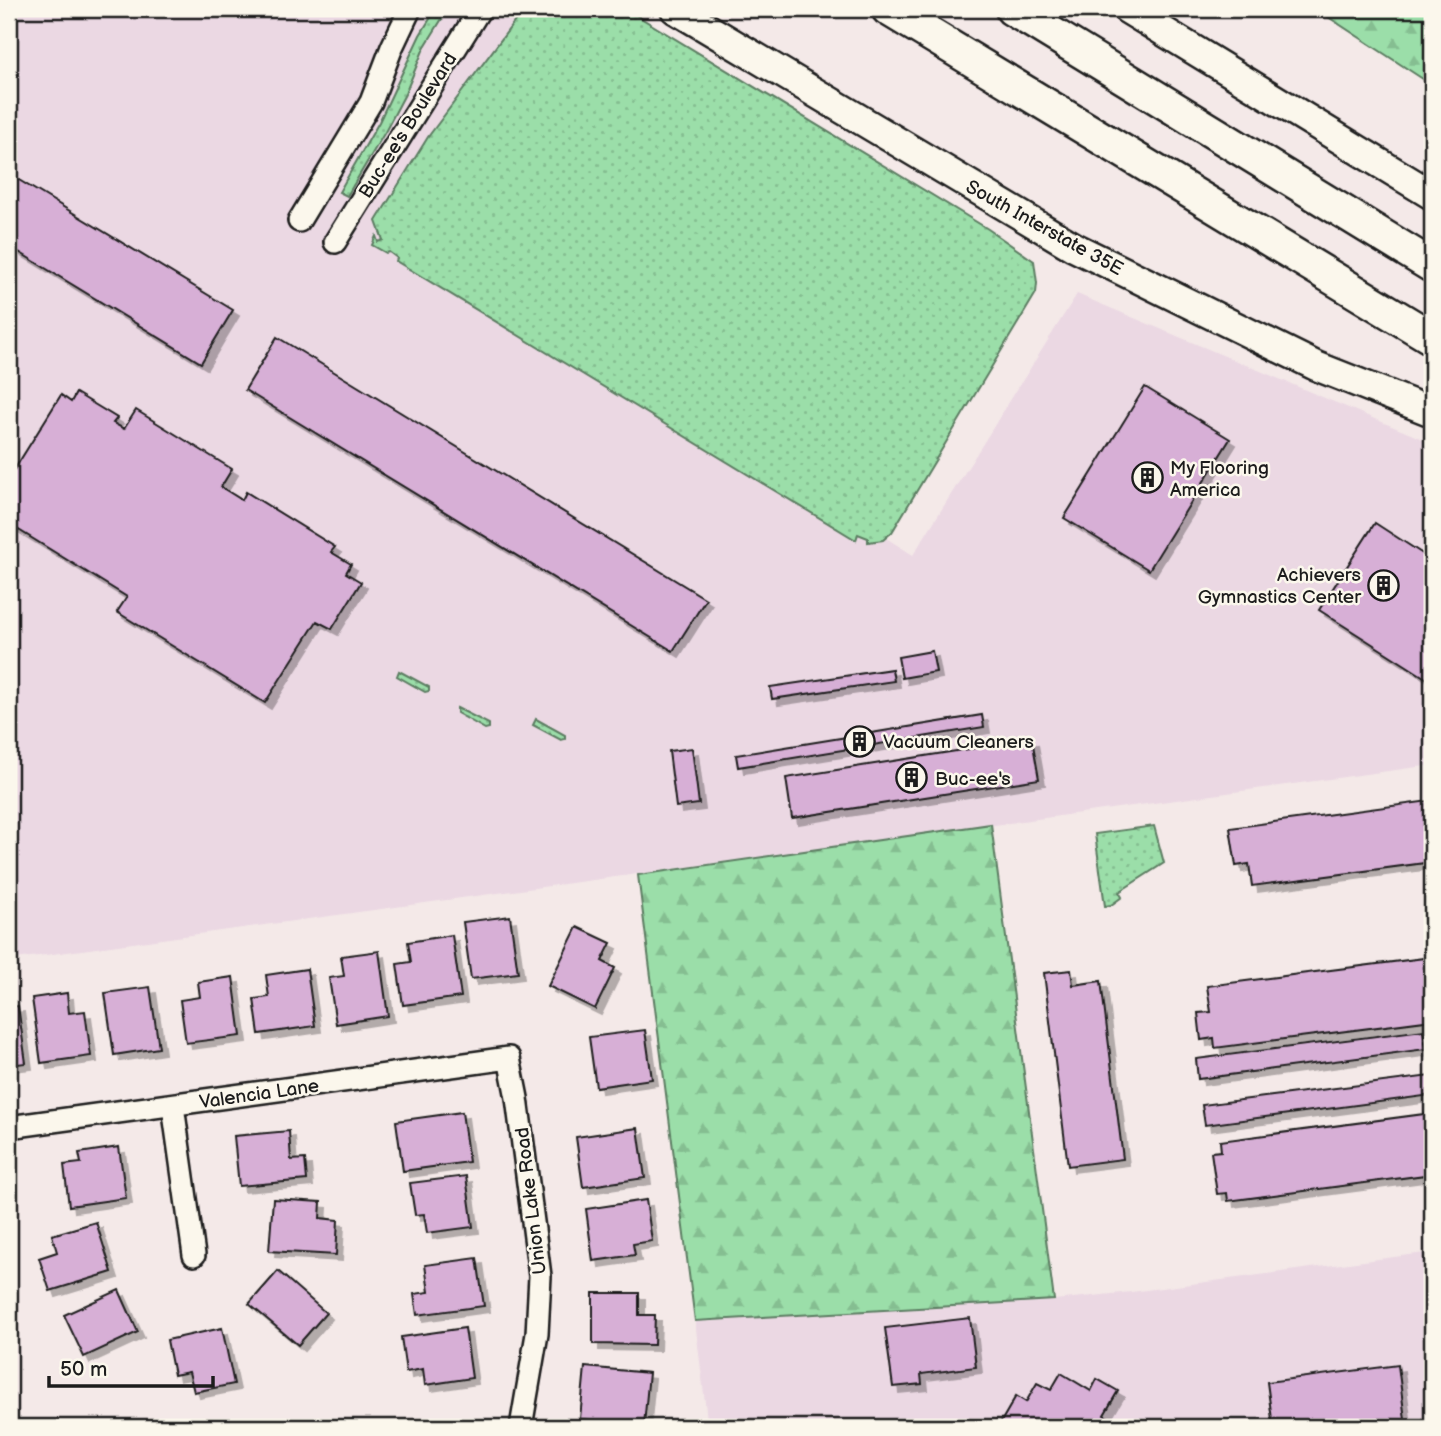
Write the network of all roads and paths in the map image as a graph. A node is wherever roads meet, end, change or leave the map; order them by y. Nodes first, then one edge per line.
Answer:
1 (410, 9) edge
2 (480, 9) edge
3 (676, 9) edge
4 (888, 9) edge
5 (1012, 9) edge
6 (1128, 9) edge
7 (1432, 195) edge
8 (299, 221) dead end
9 (335, 242) dead end
10 (1432, 266) edge
11 (1432, 338) edge
12 (1432, 412) edge
13 (509, 1058) joint
14 (173, 1106) junction
15 (9, 1128) edge
16 (194, 1255) dead end
17 (521, 1427) edge

1 - 8 street
2 - 9 street, Buc-ee's Boulevard
3 - 12 main road, South Interstate 35E
4 - 11 highway
5 - 10 highway
6 - 7 main road
13 - 14 street, Valencia Lane
13 - 17 street, Union Lake Road
14 - 15 street, Valencia Lane
14 - 16 street

